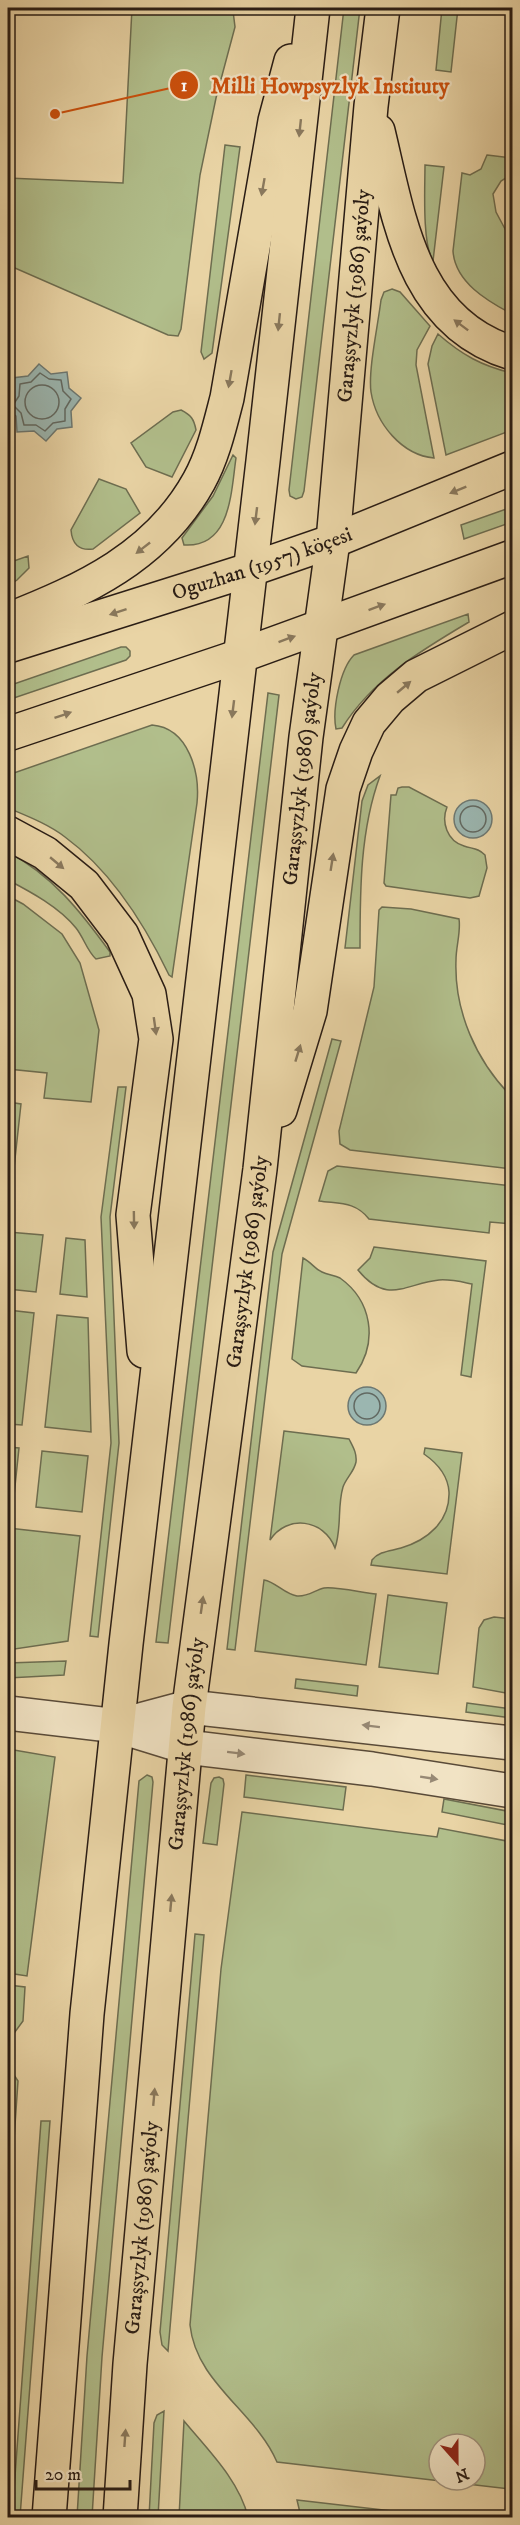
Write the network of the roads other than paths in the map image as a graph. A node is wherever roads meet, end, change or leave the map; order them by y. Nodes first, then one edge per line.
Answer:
1 (305, 8) edge
2 (313, 8) edge
3 (383, 8) edge
4 (371, 106) junction
5 (513, 353) edge
6 (513, 468) edge
7 (333, 541) junction
8 (503, 564) edge
9 (249, 570) junction
10 (8, 620) edge
11 (322, 626) junction
12 (513, 628) edge
13 (8, 646) edge
14 (240, 656) junction
15 (8, 734) edge
16 (8, 833) edge
17 (260, 1169) junction
18 (150, 1424) junction
19 (189, 1707) junction
20 (8, 1713) edge
21 (118, 1726) junction
22 (513, 1743) edge
23 (186, 1747) junction
24 (513, 1791) edge
25 (49, 2517) edge
26 (120, 2517) edge

1 -> 10 main road
2 -> 9 main road
3 - 4 main road, Garaşsyzlyk (1986) şaýoly
5 -> 4 main road
4 - 7 main road, Garaşsyzlyk (1986) şaýoly
6 -> 7 main road, Oguzhan (1957) köçesi
7 - 9 main road, Oguzhan (1957) köçesi
7 - 11 main road, Garaşsyzlyk (1986) şaýoly
11 -> 8 main road
9 -> 13 main road, Oguzhan (1957) köçesi
9 - 14 main road
14 -> 11 main road
11 - 17 main road, Garaşsyzlyk (1986) şaýoly
17 -> 12 main road
15 -> 14 main road
14 -> 18 main road
16 -> 18 main road
19 -> 17 main road, Garaşsyzlyk (1986) şaýoly
18 - 21 main road
19 - 21 street
22 -> 19 street
19 - 23 main road, Garaşsyzlyk (1986) şaýoly
20 - 21 street
21 - 23 street
21 - 25 main road
23 -> 24 street
26 -> 23 main road, Garaşsyzlyk (1986) şaýoly

